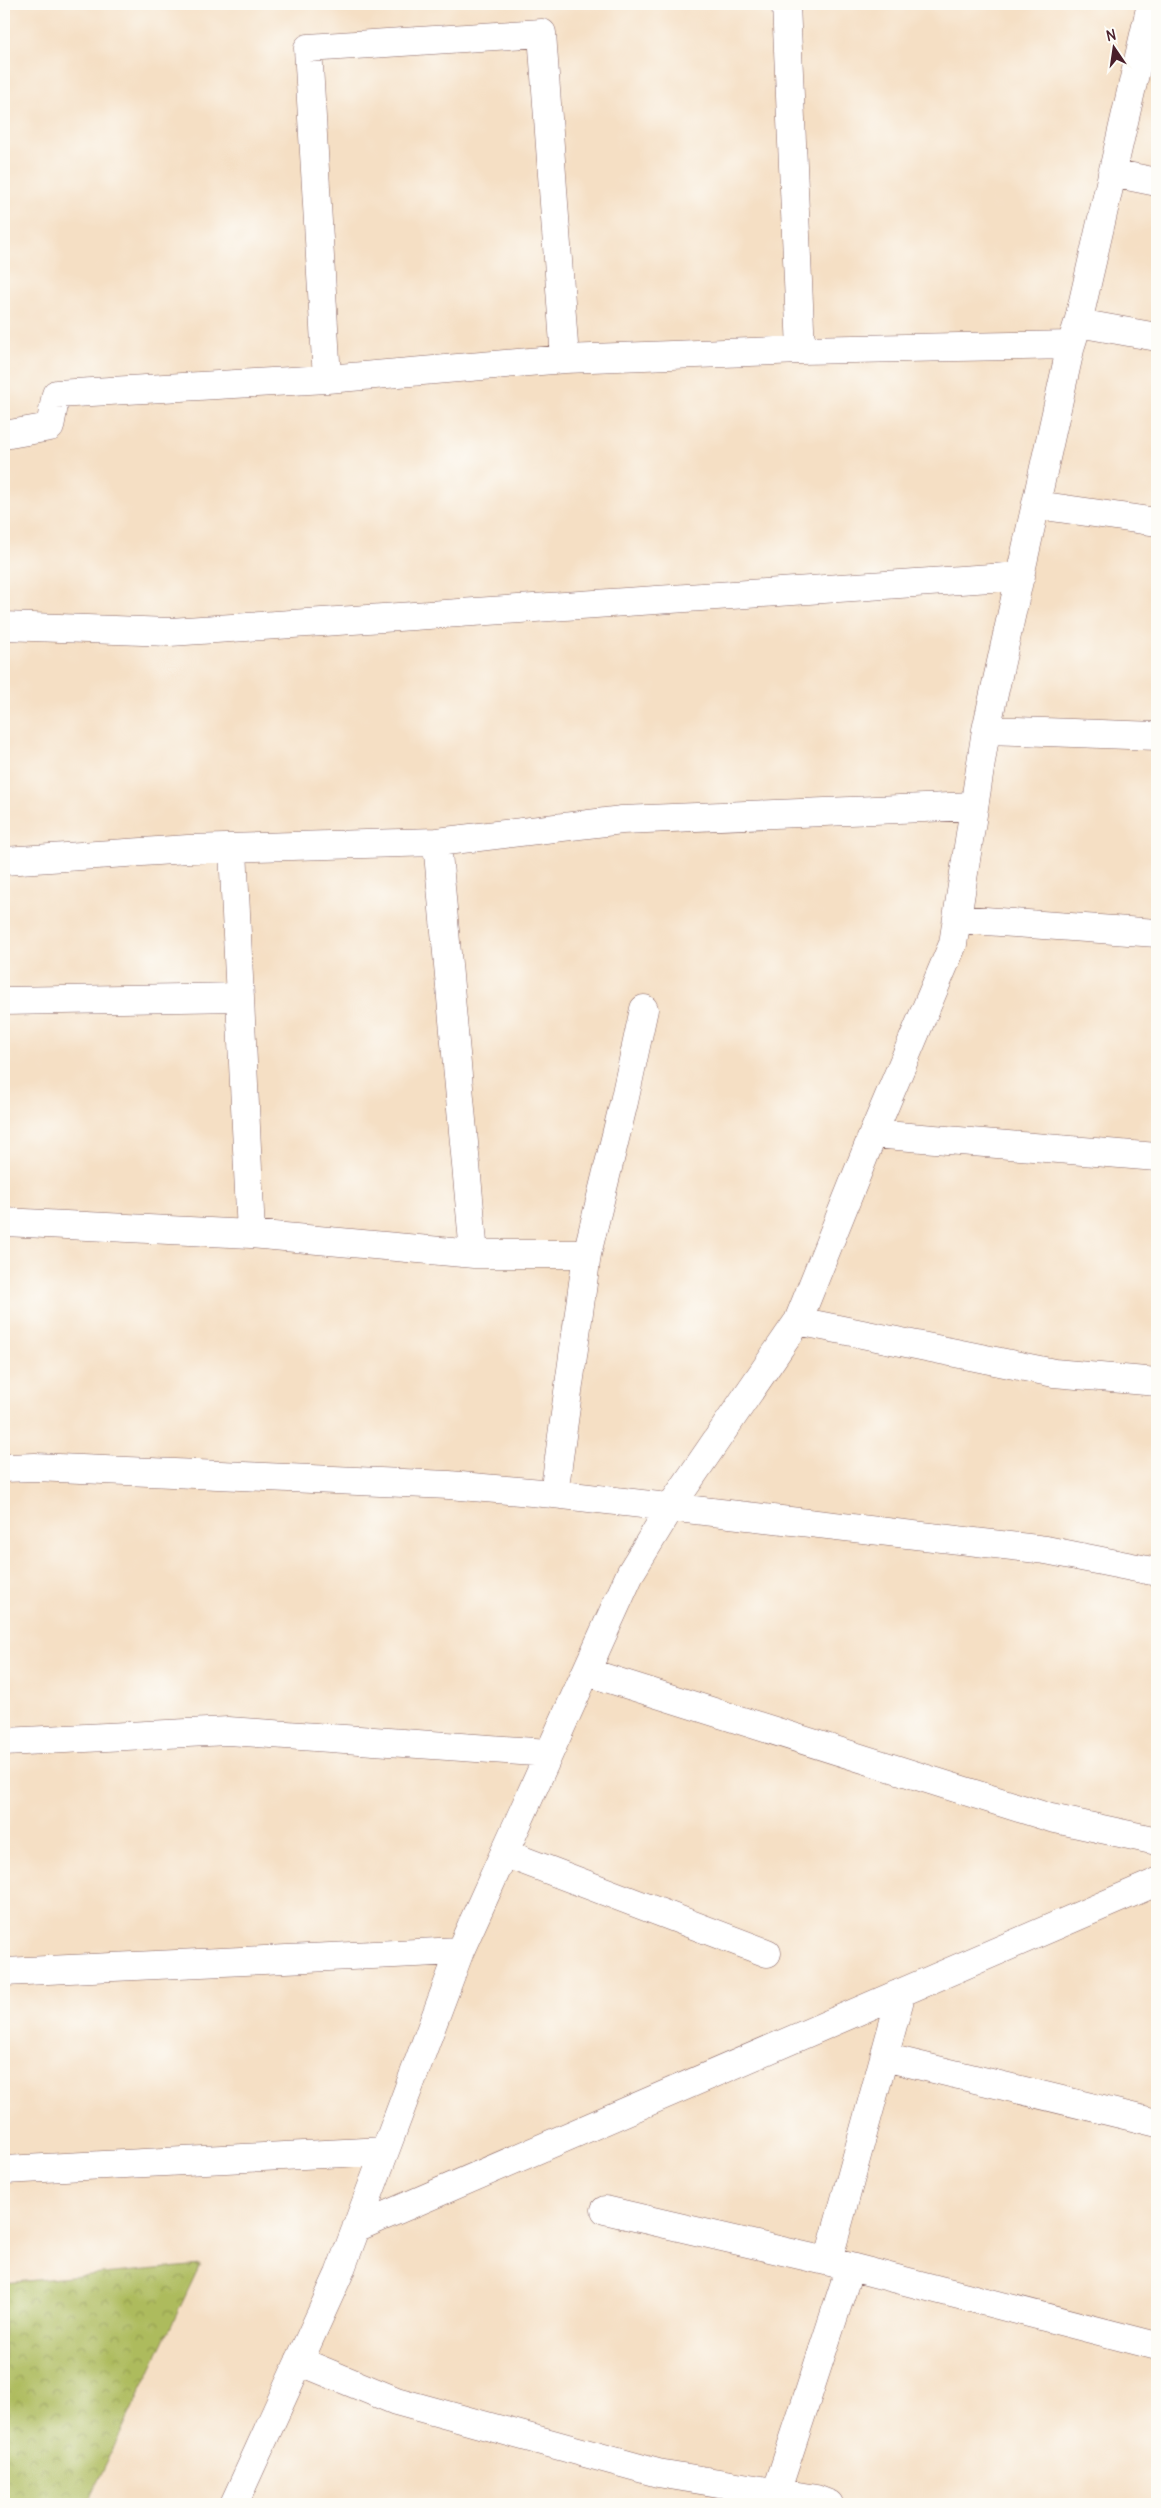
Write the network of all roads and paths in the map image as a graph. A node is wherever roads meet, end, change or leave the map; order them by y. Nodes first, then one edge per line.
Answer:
1 (786, 4) edge
2 (1151, 4) edge
3 (1112, 174) junction
4 (1157, 182) edge
5 (1075, 334) junction
6 (1157, 337) edge
7 (801, 350) junction
8 (565, 359) junction
9 (328, 379) junction
10 (4, 436) edge
11 (1037, 505) junction
12 (1157, 522) edge
13 (1021, 576) junction
14 (4, 626) edge
15 (986, 730) junction
16 (1157, 736) edge
17 (974, 806) junction
18 (437, 842) junction
19 (232, 849) junction
20 (4, 861) edge
21 (957, 920) junction
22 (1157, 933) edge
23 (240, 998) junction
24 (4, 1001) edge
25 (644, 1009) dead end
26 (873, 1134) junction
27 (1157, 1157) edge
28 (4, 1222) edge
29 (251, 1234) junction
30 (474, 1254) junction
31 (586, 1254) junction
32 (798, 1321) junction
33 (1157, 1382) edge
34 (4, 1468) edge
35 (554, 1494) junction
36 (672, 1505) junction
37 (1157, 1572) edge
38 (587, 1672) junction
39 (4, 1742) edge
40 (549, 1753) junction
41 (1157, 1841) edge
42 (504, 1853) junction
43 (1157, 1882) edge
44 (460, 1951) junction
45 (767, 1953) dead end
46 (4, 1972) edge
47 (902, 1992) junction
48 (884, 2057) junction
49 (1157, 2123) edge
50 (385, 2151) junction
51 (4, 2170) edge
52 (605, 2210) dead end
53 (356, 2228) junction
54 (839, 2264) junction
55 (1157, 2346) edge
56 (299, 2361) junction
57 (757, 2495) edge
58 (234, 2504) edge
59 (829, 2504) edge

1 - 7 street
2 - 3 street
3 - 4 street
3 - 5 street
5 - 6 street
5 - 7 street
5 - 11 street
7 - 8 street
8 - 9 street
8 - 9 street
9 - 10 street
11 - 12 street
11 - 13 street
13 - 14 street
13 - 15 street
15 - 16 street
15 - 17 street
17 - 18 street
17 - 21 street
18 - 19 street
18 - 30 street
19 - 20 street
19 - 23 street
21 - 22 street
21 - 26 street
23 - 24 street
23 - 29 street
25 - 31 street
26 - 27 street
26 - 32 street
28 - 29 street
29 - 30 street
30 - 31 street
31 - 35 street
32 - 33 street
32 - 36 street
34 - 35 street
35 - 36 street
36 - 37 street
36 - 38 street
38 - 40 street
38 - 41 street
39 - 40 street
40 - 42 street
42 - 44 street
42 - 45 street
43 - 47 street
44 - 46 street
44 - 50 street
47 - 48 street
47 - 53 street
48 - 49 street
48 - 54 street
50 - 51 street
50 - 53 street
52 - 54 street
53 - 56 street
54 - 55 street
54 - 57 street
56 - 57 street
56 - 58 street
57 - 59 street

